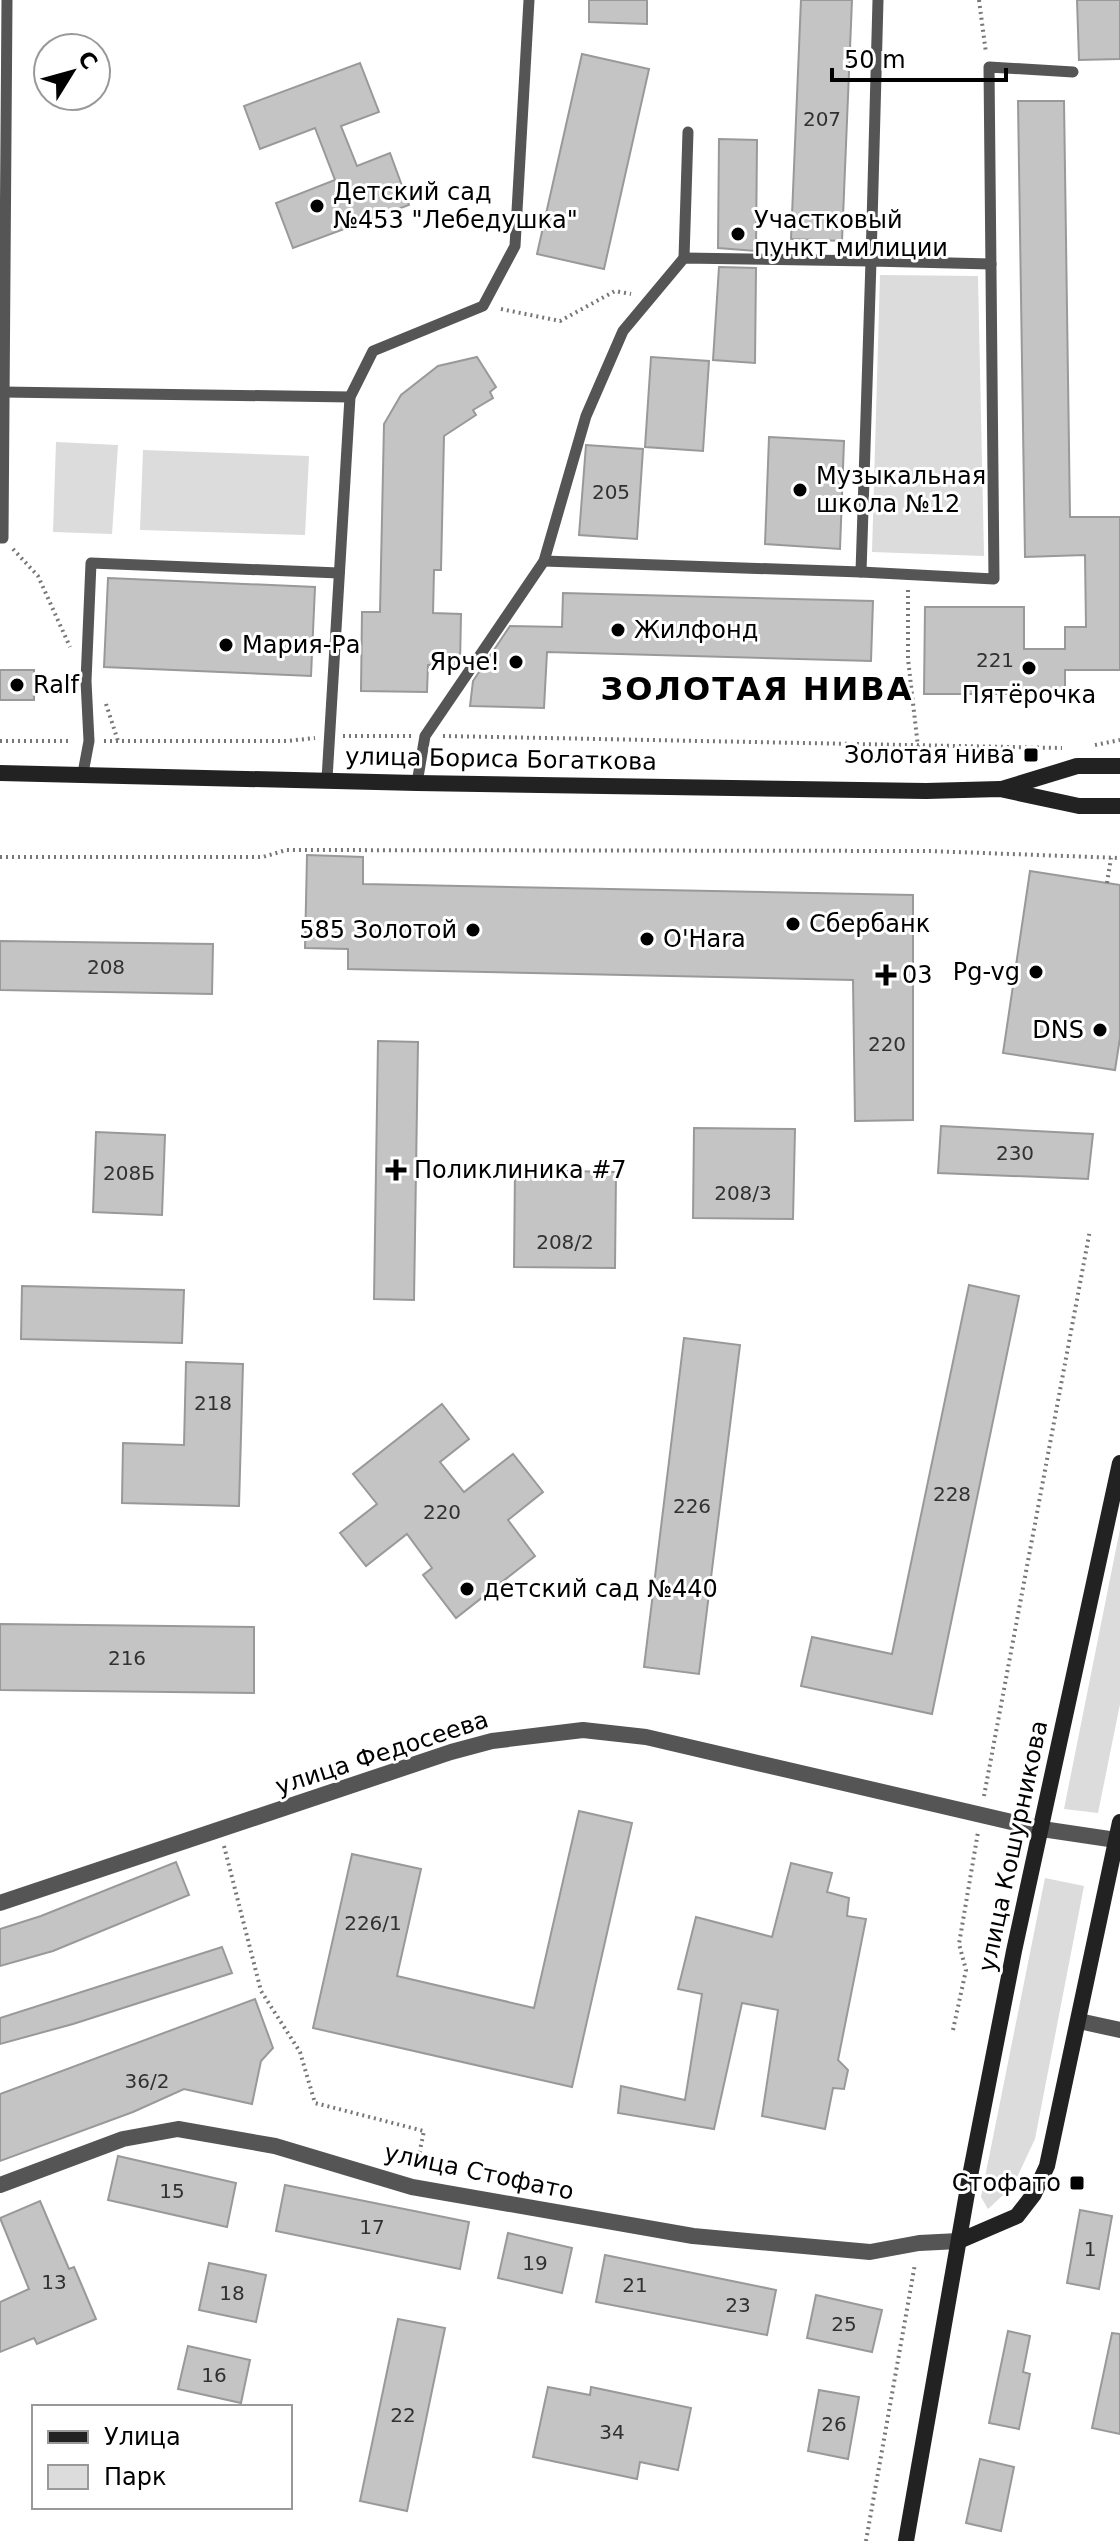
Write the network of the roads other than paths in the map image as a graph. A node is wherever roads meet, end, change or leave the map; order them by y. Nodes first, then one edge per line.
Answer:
1 (7, 0) edge
2 (529, 0) edge
3 (878, 0) edge
4 (1073, 72) dead end
5 (688, 132) dead end
6 (684, 258) junction
7 (871, 261) junction
8 (991, 264) junction
9 (3, 392) junction
10 (350, 397) junction
11 (2, 538) edge
12 (544, 561) junction
13 (861, 572) junction
14 (339, 573) junction
15 (1120, 766) edge
16 (0, 773) edge
17 (83, 773) junction
18 (327, 779) junction
19 (417, 783) junction
20 (1000, 789) junction
21 (1120, 806) edge
22 (1120, 1463) edge
23 (1120, 1822) edge
24 (1042, 1829) junction
25 (1116, 1840) junction
26 (0, 1903) edge
27 (1079, 2021) junction
28 (1120, 2030) edge
29 (0, 2185) edge
30 (959, 2241) junction
31 (906, 2541) edge

1 - 9 lane
2 - 10 lane
3 - 7 lane
4 - 8 lane
5 - 6 lane
6 - 7 lane
6 - 12 lane
7 - 8 lane
7 - 13 lane
8 - 13 lane
9 - 10 lane
9 - 11 lane
10 - 14 lane
12 - 13 lane
12 - 19 lane
14 - 17 lane
14 - 18 lane
15 - 20 main road, улица Бориса Богаткова
16 - 17 main road, улица Бориса Богаткова
17 - 18 main road, улица Бориса Богаткова
18 - 19 main road, улица Бориса Богаткова
19 - 20 main road, улица Бориса Богаткова
20 - 21 main road, улица Бориса Богаткова
22 - 24 main road, улица Кошурникова
23 - 25 main road
24 - 25 street, улица Федосеева
24 - 26 street, улица Федосеева
24 - 30 main road, улица Кошурникова
25 - 27 main road
27 - 28 street
27 - 30 main road
29 - 30 street, улица Стофато
30 - 31 main road, улица Кошурникова

